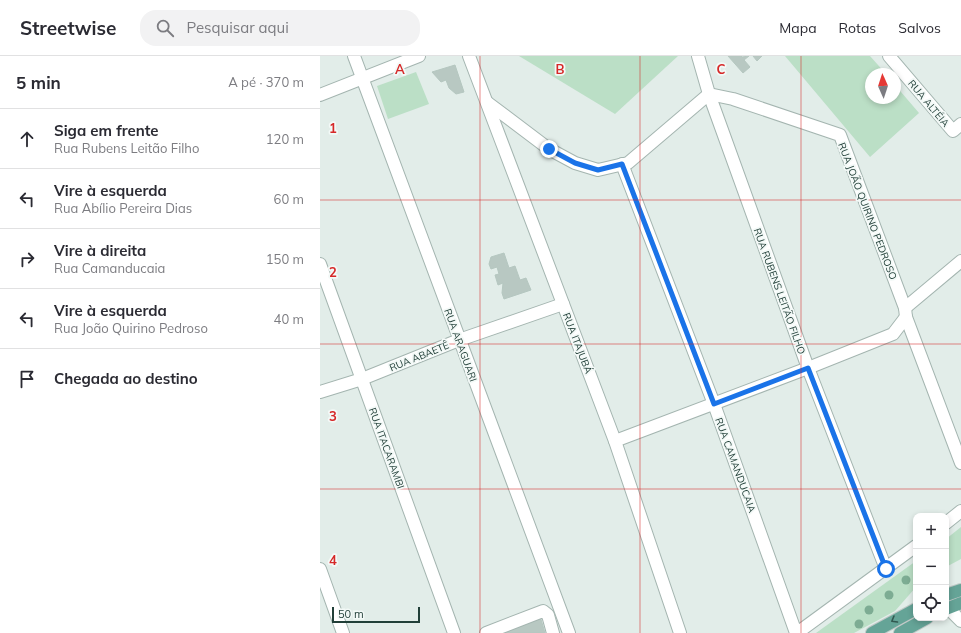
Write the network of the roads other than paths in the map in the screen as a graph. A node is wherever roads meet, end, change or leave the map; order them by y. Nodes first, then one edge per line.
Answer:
1 (354, 56) edge
2 (418, 56) edge
3 (469, 56) edge
4 (698, 56) edge
5 (889, 56) edge
6 (363, 78) junction
7 (709, 94) junction
8 (320, 95) edge
9 (488, 103) junction
10 (957, 128) edge
11 (622, 164) junction
12 (961, 261) edge
13 (320, 264) edge
14 (563, 304) junction
15 (906, 312) junction
16 (459, 340) junction
17 (808, 368) junction
18 (362, 379) junction
19 (320, 392) edge
20 (714, 404) junction
21 (615, 441) junction
22 (961, 463) edge
23 (961, 511) edge
24 (949, 521) edge
25 (913, 548) edge
26 (320, 569) edge
27 (886, 569) junction
28 (961, 590) edge
29 (949, 594) edge
30 (961, 603) edge
31 (949, 608) edge
32 (913, 611) edge
33 (949, 611) edge
34 (922, 621) edge
35 (961, 621) edge
36 (343, 633) edge
37 (454, 633) edge
38 (486, 633) edge
39 (553, 633) edge
40 (569, 633) edge
41 (680, 633) edge
42 (797, 633) edge
43 (872, 633) edge
44 (900, 633) edge

1 - 6 street, RUA ARAGUARI
2 - 6 street
3 - 9 street, RUA ITAJUBÁ
4 - 7 street, RUA RUBENS LEITÃO FILHO
5 - 10 street, RUA ALTÉIA
6 - 8 street
6 - 16 street, RUA ARAGUARI
7 - 11 street
7 - 15 street, RUA JOÃO QUIRINO PEDROSO
7 - 17 street, RUA RUBENS LEITÃO FILHO
9 - 11 street
9 - 14 street, RUA ITAJUBÁ
11 - 20 street, RUA CAMANDUCAIA
12 - 15 street
13 - 18 street, RUA ITACARAMBI
14 - 16 street, RUA ABAETÊ
14 - 21 street, RUA ITAJUBÁ
15 - 17 street
15 - 22 street, RUA JOÃO QUIRINO PEDROSO
16 - 18 street, RUA ABAETÊ
16 - 40 street, RUA ARAGUARI
17 - 20 street
17 - 27 street, RUA RUBENS LEITÃO FILHO
18 - 19 street, RUA ABAETÊ
18 - 37 street, RUA ITACARAMBI
20 - 21 street
20 - 42 street, RUA CAMANDUCAIA
21 - 41 street, RUA ITAJUBÁ
23 - 24 street
25 - 27 street
26 - 36 street
27 - 42 street
28 - 29 main road
30 - 31 main road
32 -> 43 main road
33 - 35 street
34 - 44 main road
38 - 39 street

